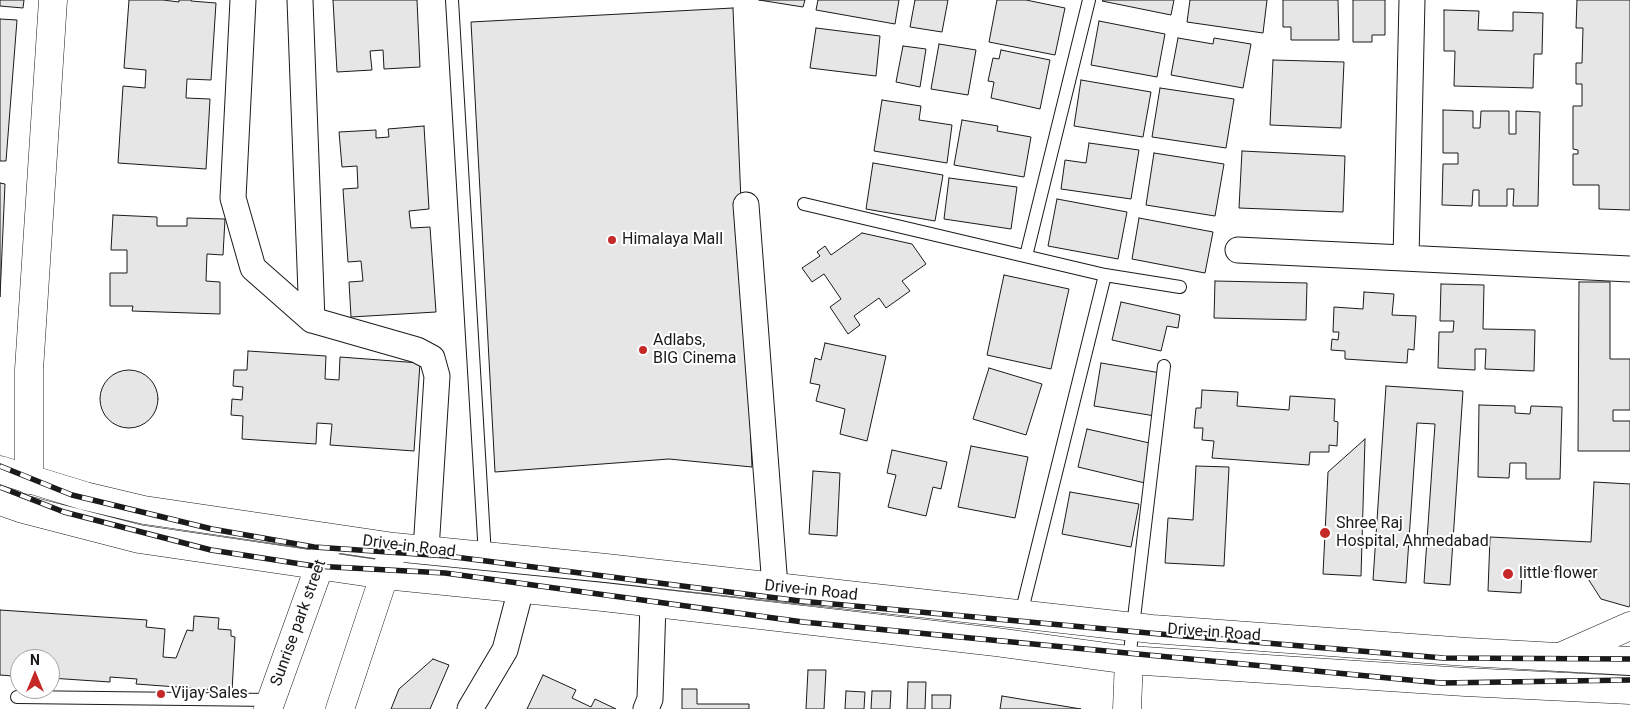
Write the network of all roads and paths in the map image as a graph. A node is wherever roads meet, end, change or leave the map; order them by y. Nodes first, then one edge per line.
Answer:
1 (53, 0) edge
2 (243, 0) edge
3 (300, 0) edge
4 (452, 0) edge
5 (1090, 0) edge
6 (1412, 0) edge
7 (746, 204) dead end
8 (804, 204) dead end
9 (1238, 250) dead end
10 (1026, 256) junction
11 (1406, 258) junction
12 (1630, 270) edge
13 (1105, 275) junction
14 (1180, 287) dead end
15 (312, 320) junction
16 (1164, 366) dead end
17 (0, 470) edge
18 (29, 480) junction
19 (0, 501) edge
20 (330, 537) junction
21 (394, 547) junction
22 (426, 550) junction
23 (485, 556) junction
24 (320, 566) junction
25 (385, 575) junction
26 (776, 587) junction
27 (521, 589) junction
28 (652, 603) junction
29 (1021, 614) junction
30 (1134, 626) junction
31 (1630, 626) edge
32 (1560, 657) junction
33 (1129, 660) junction
34 (1630, 660) edge
35 (1630, 690) edge
36 (60, 698) edge
37 (270, 704) edge
38 (340, 709) edge
39 (470, 709) edge
40 (646, 709) edge
41 (1127, 709) edge

1 - 18 main road
2 - 15 street
3 - 15 street
4 - 23 lane
5 - 10 lane
6 - 11 street
7 - 26 street
8 - 10 lane
9 - 11 street
10 - 13 lane
11 - 12 street
13 - 14 lane
13 - 29 lane
15 - 22 street
16 - 30 lane
17 - 18 main road, Drive-in Road
18 - 20 main road, Drive-in Road
19 - 24 main road, Drive-in Road
20 - 21 main road, Drive-in Road
20 - 24 main road, Sunrise park street
21 - 22 main road, Drive-in Road
21 - 25 main road
22 - 23 main road, Drive-in Road
23 - 26 main road, Drive-in Road
24 - 25 main road, Drive-in Road
24 - 37 main road, Sunrise park street
25 - 27 main road, Drive-in Road
25 - 38 main road
26 - 29 main road, Drive-in Road
27 - 28 main road, Drive-in Road
27 - 39 street
28 - 33 main road, Drive-in Road
28 - 40 street
29 - 30 main road, Drive-in Road
30 - 32 main road, Drive-in Road
30 - 33 lane
31 - 32 main road
32 - 34 main road, Drive-in Road
33 - 35 main road, Drive-in Road
33 - 41 main road
36 - 37 lane

